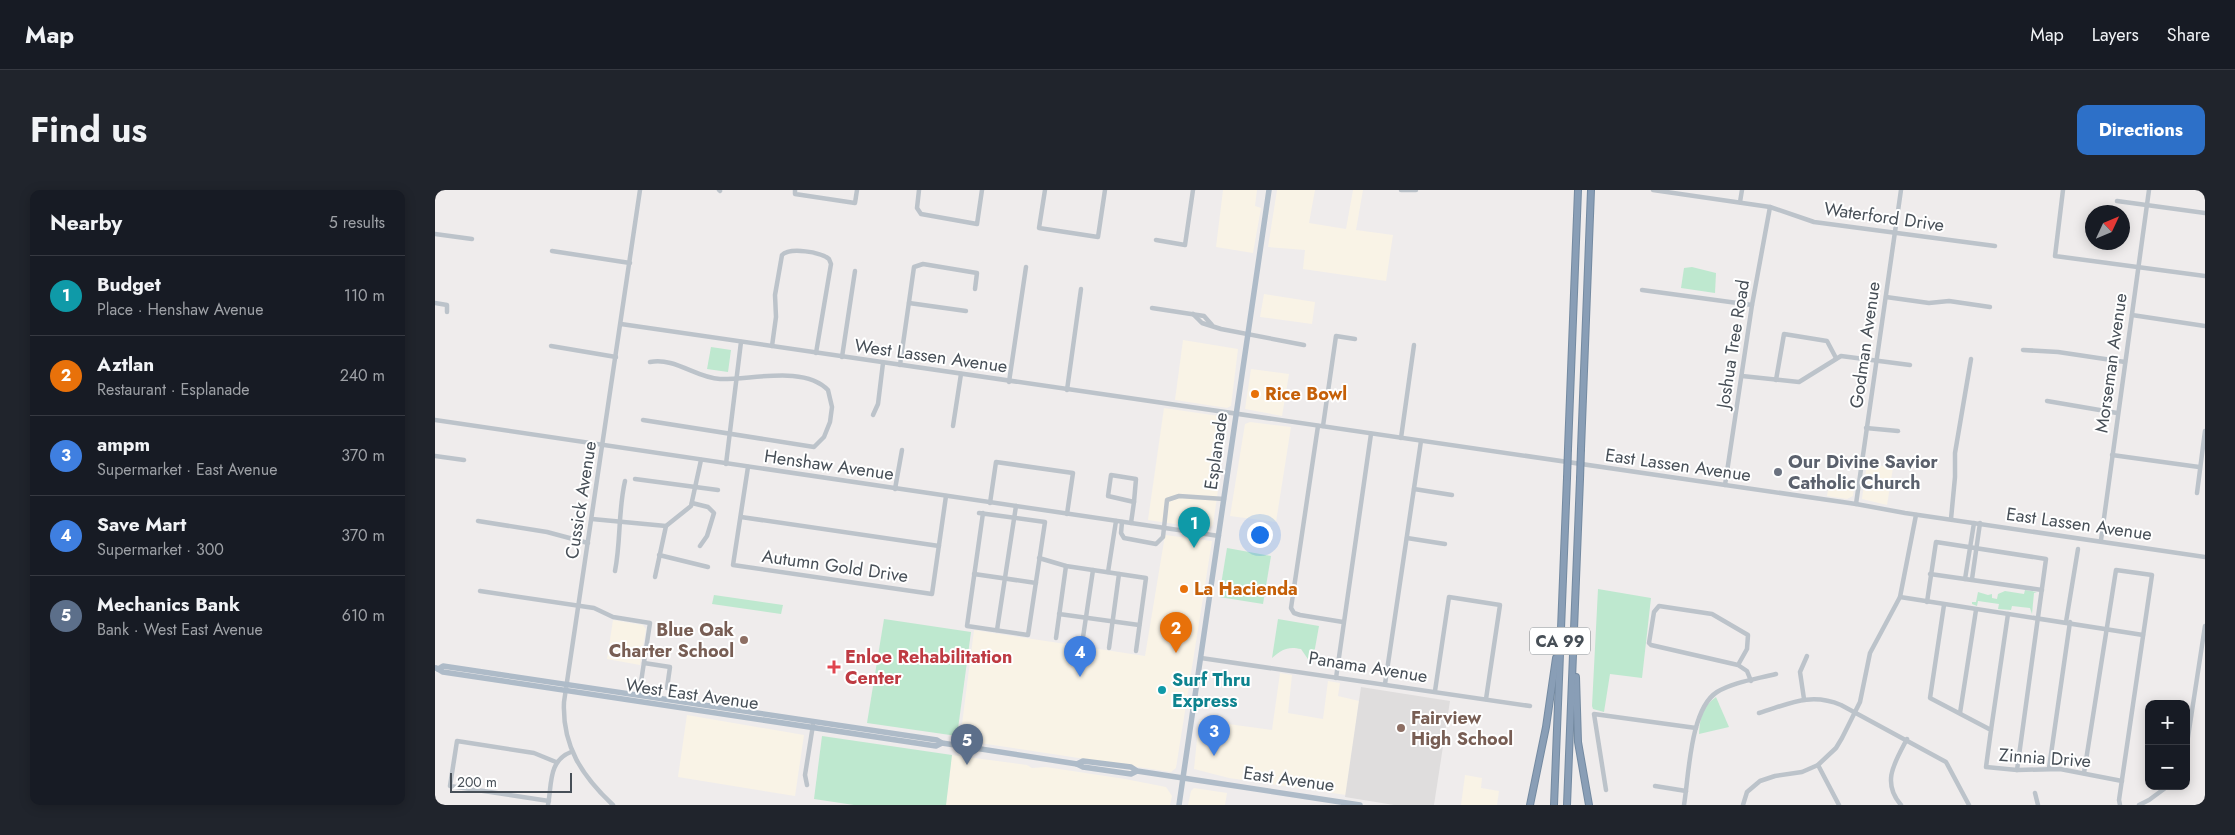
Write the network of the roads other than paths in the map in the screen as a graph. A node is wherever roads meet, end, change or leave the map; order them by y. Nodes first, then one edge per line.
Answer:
1 (640, 190) edge
2 (795, 190) edge
3 (857, 190) edge
4 (919, 190) edge
5 (982, 190) edge
6 (1045, 190) edge
7 (1105, 190) edge
8 (1193, 190) edge
9 (1269, 190) edge
10 (1401, 190) edge
11 (1416, 190) edge
12 (1578, 190) edge
13 (1591, 190) edge
14 (1653, 190) edge
15 (1742, 190) edge
16 (1901, 190) edge
17 (2063, 190) edge
18 (2149, 190) edge
19 (2117, 201) dead end
20 (1740, 202) junction
21 (2147, 206) junction
22 (1770, 207) junction
23 (920, 213) junction
24 (2205, 214) edge
25 (915, 219) dead end
26 (1895, 231) junction
27 (435, 234) edge
28 (472, 239) dead end
29 (1156, 240) dead end
30 (1995, 246) dead end
31 (552, 251) dead end
32 (630, 263) junction
33 (2139, 266) junction
34 (1026, 267) dead end
35 (855, 272) dead end
36 (2205, 276) edge
37 (975, 289) dead end
38 (1081, 290) dead end
39 (1642, 290) dead end
40 (1886, 297) junction
41 (435, 303) edge
42 (909, 303) junction
43 (1752, 305) junction
44 (1990, 307) dead end
45 (1152, 308) dead end
46 (966, 311) dead end
47 (447, 312) dead end
48 (1193, 314) junction
49 (2132, 315) junction
50 (1205, 317) junction
51 (1201, 322) junction
52 (621, 324) junction
53 (1213, 326) junction
54 (2205, 326) edge
55 (1248, 333) junction
56 (1355, 338) dead end
57 (741, 342) junction
58 (1304, 345) dead end
59 (1414, 345) dead end
60 (551, 346) dead end
61 (772, 346) junction
62 (2023, 350) dead end
63 (816, 353) junction
64 (617, 356) junction
65 (842, 357) junction
66 (1836, 358) junction
67 (1971, 359) dead end
68 (1877, 360) junction
69 (650, 362) dead end
70 (2125, 362) junction
71 (883, 363) junction
72 (900, 365) junction
73 (1910, 365) dead end
74 (961, 374) junction
75 (1742, 376) junction
76 (737, 379) junction
77 (1777, 380) junction
78 (1009, 382) junction
79 (1067, 390) junction
80 (2047, 402) dead end
81 (2117, 413) junction
82 (1237, 414) junction
83 (873, 415) dead end
84 (435, 420) edge
85 (643, 420) dead end
86 (953, 426) dead end
87 (1320, 426) junction
88 (1866, 428) junction
89 (1898, 431) dead end
90 (2205, 431) edge
91 (731, 434) junction
92 (1371, 434) junction
93 (1401, 438) junction
94 (1421, 441) junction
95 (603, 445) junction
96 (901, 450) dead end
97 (2112, 455) junction
98 (435, 456) edge
99 (464, 460) dead end
100 (701, 460) junction
101 (726, 464) junction
102 (748, 467) junction
103 (2199, 467) junction
104 (635, 479) dead end
105 (625, 481) dead end
106 (1725, 485) junction
107 (695, 487) junction
108 (895, 489) junction
109 (718, 490) dead end
110 (1414, 490) junction
111 (2197, 493) dead end
112 (1452, 495) dead end
113 (946, 496) junction
114 (1224, 499) junction
115 (990, 502) junction
116 (1134, 502) junction
117 (692, 503) junction
118 (1856, 504) junction
119 (1016, 506) junction
120 (1067, 514) junction
121 (1915, 515) junction
122 (741, 517) junction
123 (1014, 518) junction
124 (592, 519) junction
125 (1951, 519) junction
126 (621, 520) junction
127 (1116, 521) junction
128 (479, 522) dead end
129 (1122, 522) junction
130 (1974, 522) junction
131 (1131, 523) junction
132 (1980, 523) junction
133 (665, 526) junction
134 (1164, 528) junction
135 (1219, 536) junction
136 (1407, 538) junction
137 (2101, 540) junction
138 (588, 542) junction
139 (1445, 544) dead end
140 (700, 546) dead end
141 (939, 546) junction
142 (1970, 548) junction
143 (1976, 548) junction
144 (2078, 549) dead end
145 (659, 555) junction
146 (2205, 557) edge
147 (1039, 558) junction
148 (708, 566) dead end
149 (1066, 566) junction
150 (1093, 570) junction
151 (615, 571) dead end
152 (1108, 572) junction
153 (974, 574) junction
154 (1119, 574) junction
155 (1931, 574) junction
156 (655, 577) dead end
157 (1005, 579) junction
158 (1965, 579) junction
159 (1971, 580) junction
160 (1035, 583) junction
161 (2042, 590) junction
162 (480, 591) dead end
163 (1900, 597) junction
164 (1927, 602) junction
165 (1944, 605) junction
166 (579, 606) junction
167 (1976, 610) junction
168 (1059, 614) junction
169 (2008, 614) junction
170 (1086, 617) junction
171 (2039, 618) junction
172 (1113, 621) junction
173 (1343, 622) junction
174 (2068, 622) junction
175 (1139, 625) junction
176 (2205, 626) edge
177 (1561, 629) junction
178 (2107, 629) junction
179 (997, 630) junction
180 (2143, 635) junction
181 (1056, 638) dead end
182 (1082, 644) dead end
183 (1109, 648) dead end
184 (1136, 651) dead end
185 (1573, 653) junction
186 (1807, 656) dead end
187 (1201, 658) junction
188 (643, 663) junction
189 (1738, 665) junction
190 (436, 668) edge
191 (1776, 674) dead end
192 (1336, 678) junction
193 (1751, 681) junction
194 (1385, 684) junction
195 (566, 688) junction
196 (667, 688) dead end
197 (1435, 691) junction
198 (639, 695) junction
199 (1486, 699) junction
200 (1804, 699) junction
201 (1530, 706) dead end
202 (1855, 712) junction
203 (1759, 713) dead end
204 (1960, 713) junction
205 (813, 724) junction
206 (1696, 728) junction
207 (1991, 730) junction
208 (1907, 739) junction
209 (2187, 745) edge
210 (571, 752) junction
211 (556, 762) junction
212 (1818, 765) junction
213 (2049, 768) junction
214 (2017, 770) junction
215 (2085, 772) junction
216 (1183, 778) junction
217 (2122, 781) junction
218 (807, 785) dead end
219 (1655, 786) dead end
220 (1606, 790) dead end
221 (2163, 790) edge
222 (1686, 791) junction
223 (2035, 793) dead end
224 (549, 803) edge
225 (613, 805) edge
226 (1179, 805) edge
227 (1360, 805) edge
228 (1530, 805) edge
229 (1554, 805) edge
230 (1567, 805) edge
231 (1589, 805) edge
232 (1684, 805) edge
233 (1743, 805) edge
234 (1839, 805) edge
235 (1901, 805) edge
236 (1969, 805) edge
237 (2038, 805) edge
238 (2120, 805) edge
239 (2139, 805) edge

1 - 32 street, Cussick Avenue
2 - 3 street
4 - 23 street
5 - 23 street
6 - 7 street
8 - 29 street
9 - 55 main road, Esplanade
10 - 11 street
12 - 177 highway, CA 99, bridge
13 - 185 highway, CA 99, bridge
14 - 20 street, Waterford Drive
15 - 20 street
16 - 26 street, Godman Avenue
17 - 33 street
18 - 21 street, Morseman Avenue
19 - 21 street
20 - 22 street, Waterford Drive
21 - 24 street
21 - 33 street, Morseman Avenue
22 - 26 street, Waterford Drive
22 - 43 street, Joshua Tree Road
23 - 25 street
26 - 30 street, Waterford Drive
26 - 40 street, Godman Avenue
27 - 28 street
31 - 32 street
32 - 52 street, Cussick Avenue
33 - 36 street
33 - 49 street, Morseman Avenue
34 - 78 street
35 - 65 street
37 - 42 street
38 - 79 street
39 - 43 street
40 - 44 street
40 - 68 street, Godman Avenue
41 - 47 street
42 - 46 street
42 - 72 street
43 - 75 street, Joshua Tree Road
45 - 48 street
48 - 50 street
48 - 51 street
49 - 54 street
49 - 70 street, Morseman Avenue
50 - 51 street
50 - 53 street
51 - 53 street
52 - 57 street, West Lassen Avenue
52 - 64 street, Cussick Avenue
53 - 55 street
55 - 58 street
55 - 82 main road, Esplanade
56 - 87 street
57 - 61 street, West Lassen Avenue
57 - 76 street
59 - 93 street
60 - 64 street
61 - 63 street, West Lassen Avenue
61 - 63 street
62 - 70 street
63 - 65 street, West Lassen Avenue
64 - 95 street, Cussick Avenue
65 - 71 street, West Lassen Avenue
66 - 68 street
66 - 77 street
66 - 77 street
67 - 125 street
68 - 73 street
68 - 88 street, Godman Avenue
69 - 76 street
70 - 81 street, Morseman Avenue
71 - 72 street, West Lassen Avenue
71 - 83 street
72 - 74 street, West Lassen Avenue
74 - 78 street, West Lassen Avenue
74 - 86 street
75 - 77 street
75 - 106 street, Joshua Tree Road
76 - 91 street
76 - 91 street
78 - 79 street, West Lassen Avenue
79 - 82 street, West Lassen Avenue
80 - 81 street
81 - 97 street, Morseman Avenue
82 - 87 street, East Lassen Avenue
82 - 114 main road, Esplanade
84 - 95 street, Henshaw Avenue
85 - 91 street
87 - 92 street, East Lassen Avenue
87 - 173 street
88 - 89 street
88 - 118 street, Godman Avenue
90 - 103 street
91 - 101 street
92 - 93 street, East Lassen Avenue
92 - 173 street
93 - 94 street, East Lassen Avenue
94 - 106 street, East Lassen Avenue
94 - 110 street
95 - 100 street, Henshaw Avenue
95 - 124 street, Cussick Avenue
96 - 108 street
97 - 103 street
97 - 137 street, Morseman Avenue
98 - 99 street
100 - 101 street, Henshaw Avenue
100 - 107 street
101 - 102 street, Henshaw Avenue
102 - 108 street, Henshaw Avenue
102 - 122 street, Autumn Gold Drive
103 - 111 street
104 - 107 street
105 - 126 street
106 - 118 street, East Lassen Avenue
107 - 109 street
107 - 117 street
108 - 113 street, Henshaw Avenue
110 - 112 street
110 - 136 street
113 - 115 street, Henshaw Avenue
113 - 141 street, Autumn Gold Drive
114 - 134 street
114 - 135 main road, Esplanade
115 - 119 street, Henshaw Avenue
115 - 120 street
116 - 116 street
116 - 131 street
117 - 133 street
117 - 140 street
118 - 121 street, East Lassen Avenue
119 - 120 street, Henshaw Avenue
119 - 123 street
120 - 127 street, Henshaw Avenue
121 - 125 street, East Lassen Avenue
121 - 163 street
122 - 141 street
122 - 141 street, Autumn Gold Drive
123 - 147 street
123 - 153 street
123 - 157 street
124 - 126 street
124 - 138 street, Cussick Avenue
125 - 130 street, East Lassen Avenue
126 - 133 street
126 - 151 street
127 - 129 street, Henshaw Avenue
127 - 152 street
128 - 138 street
129 - 131 street, Henshaw Avenue
129 - 134 street
130 - 132 street, East Lassen Avenue
130 - 142 street
131 - 134 street, Henshaw Avenue
132 - 137 street, East Lassen Avenue
132 - 143 street
133 - 145 street
134 - 135 street, Henshaw Avenue
135 - 187 main road, Esplanade
136 - 139 street
136 - 194 street
137 - 146 street, East Lassen Avenue
138 - 166 street, Cussick Avenue
142 - 143 street
142 - 155 street
142 - 158 street
143 - 159 street
143 - 161 street
144 - 174 street
145 - 148 street
145 - 156 street
147 - 149 street
147 - 160 street
149 - 150 street
149 - 168 street
150 - 152 street
150 - 170 street
152 - 154 street
153 - 157 street
153 - 179 street
154 - 172 street
154 - 175 street
155 - 158 street
155 - 164 street
157 - 160 street
157 - 179 street
158 - 159 street
159 - 161 street
160 - 179 street
161 - 171 street
162 - 166 street
163 - 164 street
163 - 202 street
164 - 165 street
165 - 167 street
165 - 204 street, Zinnia Drive
166 - 188 street
166 - 195 street, Cussick Avenue
167 - 169 street
167 - 204 street
168 - 170 street
168 - 181 street
169 - 171 street
169 - 207 street
170 - 172 street
170 - 182 street
171 - 174 street
171 - 214 street
172 - 175 street
172 - 183 street
173 - 192 street
174 - 178 street
174 - 213 street
175 - 184 street
176 - 209 street
177 - 228 highway
177 - 229 highway, CA 99
178 - 180 street
178 - 180 street
178 - 215 street
180 - 217 street
185 - 230 highway, CA 99
185 - 231 highway
186 - 200 street
187 - 192 street, Panama Avenue
187 - 216 main road, Esplanade
188 - 196 street
188 - 198 street
189 - 189 street
189 - 193 street
190 - 195 main road, West East Avenue
191 - 193 street
192 - 194 street, Panama Avenue
193 - 206 street
194 - 197 street, Panama Avenue
195 - 198 main road, West East Avenue
195 - 205 main road, West East Avenue
195 - 210 street, Cussick Avenue
197 - 199 street, Panama Avenue
197 - 199 street
198 - 205 main road, West East Avenue
199 - 201 street, Panama Avenue
200 - 202 street
200 - 203 street
202 - 208 street
202 - 212 street
204 - 207 street, Zinnia Drive
205 - 216 main road, West East Avenue
205 - 218 street
206 - 220 street
206 - 222 street
207 - 214 street, Zinnia Drive
208 - 235 street
208 - 236 street
210 - 211 street
210 - 225 street, Cussick Avenue
211 - 224 street
211 - 224 street
212 - 233 street
212 - 234 street
213 - 214 street, Zinnia Drive
213 - 215 street, Zinnia Drive
215 - 217 street, Zinnia Drive
216 - 226 main road, Esplanade
216 - 227 main road, East Avenue
217 - 238 street
219 - 222 street
221 - 239 street
222 - 232 street
223 - 237 street

